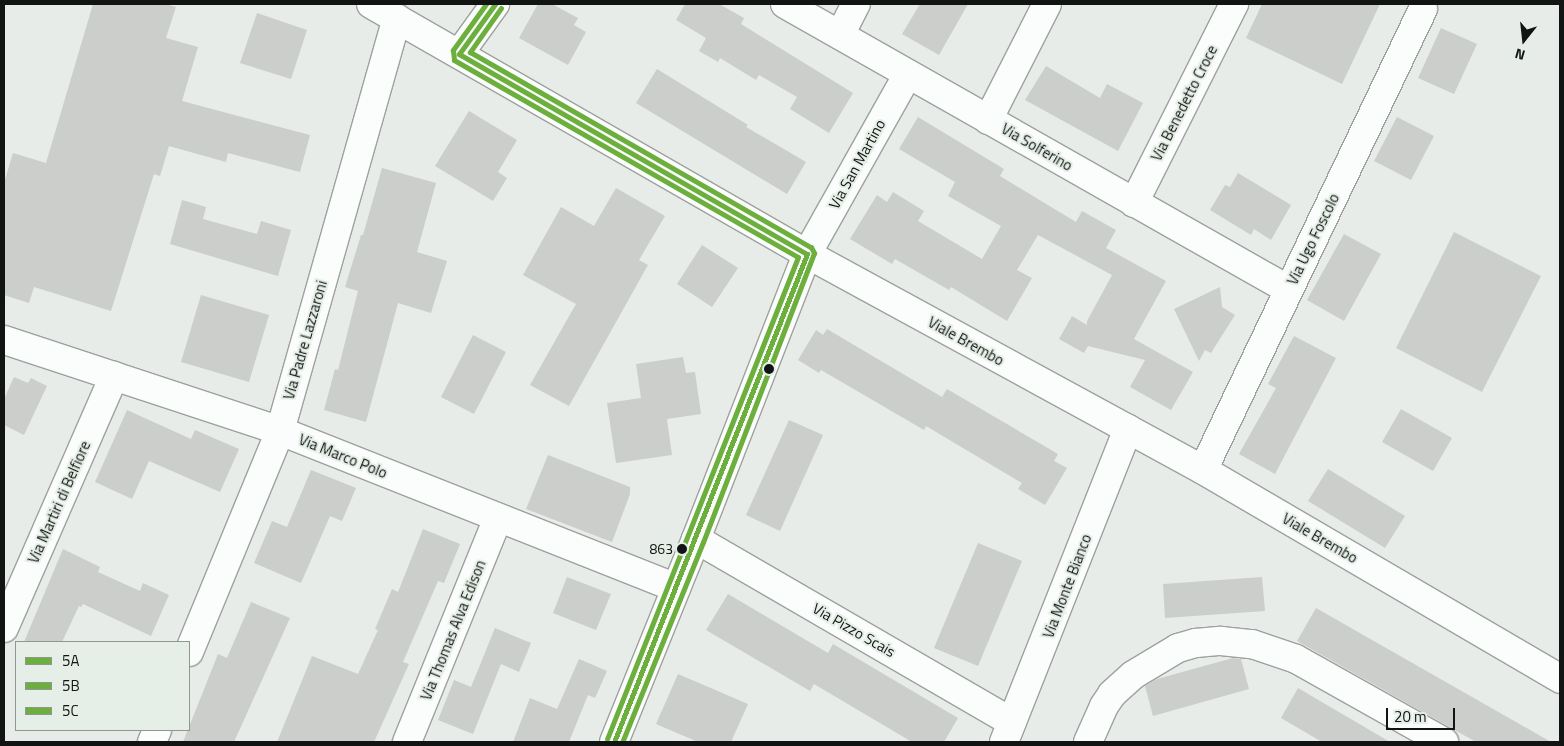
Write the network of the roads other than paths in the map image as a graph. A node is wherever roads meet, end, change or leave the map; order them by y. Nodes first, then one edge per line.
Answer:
1 (371, 4) edge
2 (495, 4) edge
3 (785, 4) edge
4 (856, 4) edge
5 (1046, 4) edge
6 (1234, 4) edge
7 (1423, 9) dead end
8 (397, 18) junction
9 (840, 35) junction
10 (459, 54) junction
11 (908, 74) junction
12 (988, 120) junction
13 (1134, 203) junction
14 (807, 254) junction
15 (1289, 290) junction
16 (4, 340) edge
17 (114, 376) junction
18 (1128, 429) junction
19 (280, 431) junction
20 (1203, 470) junction
21 (498, 518) junction
22 (696, 539) junction
23 (676, 588) junction
24 (4, 628) edge
25 (190, 650) edge
26 (1560, 679) edge
27 (1008, 732) edge
28 (407, 742) edge
29 (614, 742) edge
30 (1088, 742) edge
31 (1444, 742) edge

1 - 8 street, Viale Brembo
2 - 10 street
3 - 9 street, Via Solferino
4 - 9 street
5 - 12 street
6 - 13 street, Via Benedetto Croce
7 - 15 street, Via Ugo Foscolo
8 - 10 street, Viale Brembo
8 - 19 street, Via Padre Lazzaroni
9 - 11 street, Via Solferino
10 - 14 street, Viale Brembo
11 - 12 street, Via Solferino
11 - 14 street, Via San Martino
12 - 13 street, Via Solferino
13 - 15 street, Via Solferino
14 - 18 street, Viale Brembo
14 - 22 street, Via San Martino
15 - 20 street, Via Ugo Foscolo
16 - 17 street, Via Marco Polo
17 - 19 street, Via Marco Polo
17 - 24 street, Via Martiri di Belfiore
18 - 20 street, Viale Brembo
18 - 27 street, Via Monte Bianco
19 - 21 street, Via Marco Polo
19 - 25 street, Via Padre Lazzaroni
20 - 26 street, Viale Brembo
21 - 23 street, Via Marco Polo
21 - 28 street, Via Thomas Alva Edison
22 - 23 street, Via San Martino
22 - 27 street, Via Pizzo Scais
23 - 29 street, Via San Martino
30 - 31 street

